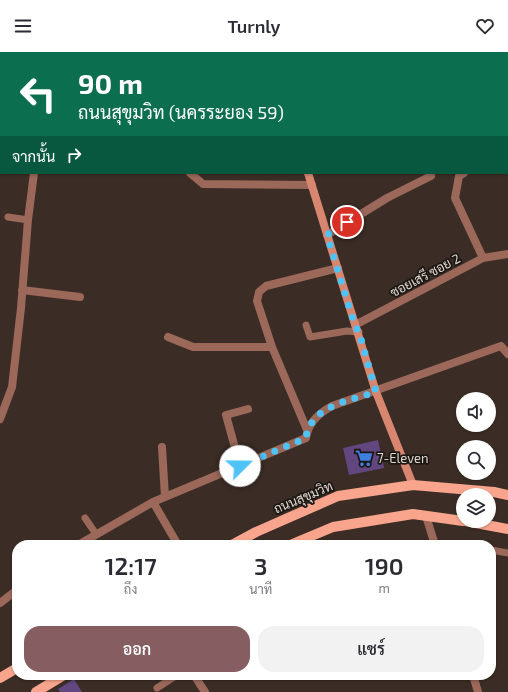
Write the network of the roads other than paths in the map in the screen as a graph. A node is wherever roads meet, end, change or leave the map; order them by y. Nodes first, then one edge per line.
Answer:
1 (34, 174) edge
2 (191, 174) edge
3 (308, 174) edge
4 (462, 174) edge
5 (431, 176) dead end
6 (312, 185) junction
7 (8, 218) dead end
8 (28, 220) junction
9 (327, 235) junction
10 (508, 254) edge
11 (483, 258) junction
12 (338, 268) junction
13 (22, 290) junction
14 (80, 297) dead end
15 (306, 325) dead end
16 (357, 329) junction
17 (168, 337) dead end
18 (272, 347) junction
19 (508, 354) edge
20 (376, 392) junction
21 (248, 409) dead end
22 (0, 419) edge
23 (307, 430) junction
24 (162, 447) dead end
25 (240, 466) junction
26 (413, 485) junction
27 (508, 495) edge
28 (166, 497) junction
29 (153, 502) junction
30 (426, 516) junction
31 (85, 518) dead end
32 (456, 520) edge
33 (496, 527) edge
34 (508, 529) edge
35 (96, 534) junction
36 (86, 540) edge
37 (175, 540) edge
38 (241, 540) edge
39 (302, 540) edge
40 (433, 540) edge
41 (496, 551) edge
42 (508, 554) edge
43 (12, 594) edge
44 (0, 603) edge
45 (12, 671) edge
46 (0, 678) edge
47 (56, 680) edge
48 (169, 680) edge
49 (197, 680) edge
50 (474, 680) edge
51 (157, 688) dead end
52 (36, 692) edge
53 (205, 692) edge
54 (478, 692) edge

1 - 8 street
2 - 6 street
3 - 6 street
4 - 11 street
5 - 9 street
6 - 9 street
7 - 8 lane
8 - 13 street
9 - 12 street
10 - 11 street, ซอยเสรี ซอย 2
11 - 16 street, ซอยเสรี ซอย 2
12 - 16 street
12 - 18 street
13 - 14 street
13 - 22 street
15 - 16 lane
16 - 20 street
17 - 18 street
18 - 23 street
19 - 20 street
20 - 23 street
20 - 26 street
21 - 25 street
23 - 25 street
24 - 28 street
25 - 28 street
26 - 27 main road, ถนนสุขุมวิท
26 - 38 main road, ถนนสุขุมวิท
28 - 29 street
29 - 35 street
29 - 37 street
30 - 32 main road
30 - 39 main road
30 - 40 street
31 - 35 lane
33 - 34 main road
35 - 36 street
41 - 42 lane
43 - 44 street
45 - 46 main road
47 - 52 main road
48 - 51 lane
49 - 53 street
50 - 54 street

